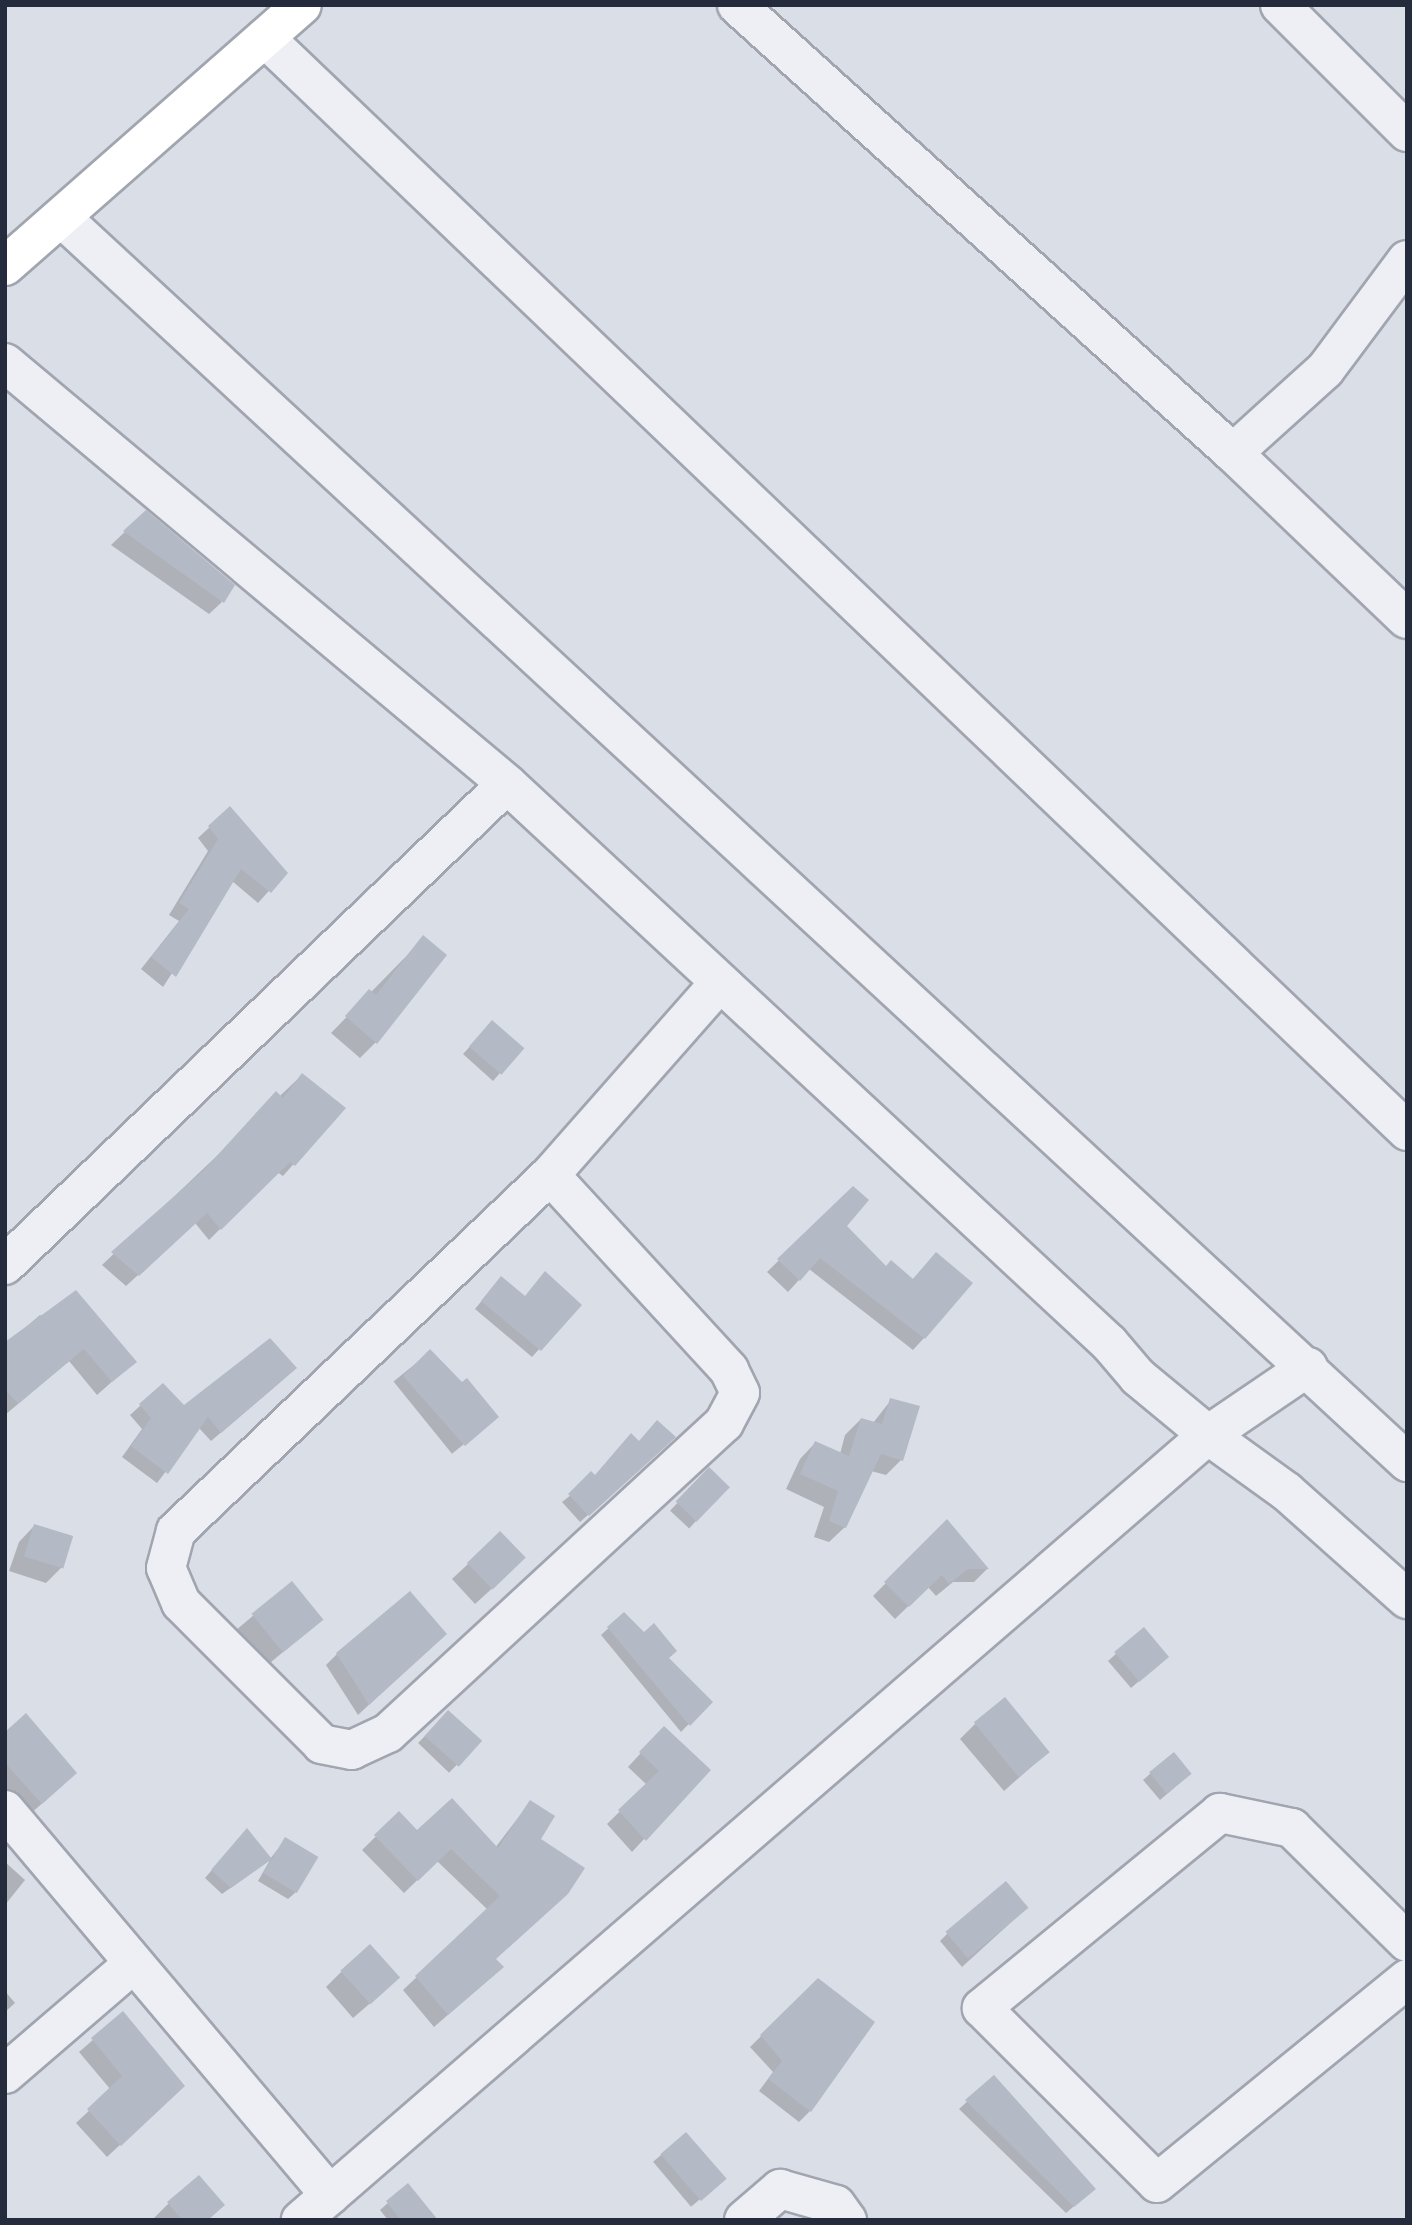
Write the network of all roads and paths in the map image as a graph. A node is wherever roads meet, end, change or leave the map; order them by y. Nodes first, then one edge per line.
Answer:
1 (302, 5) edge
2 (737, 5) edge
3 (1280, 5) edge
4 (265, 38) junction
5 (1407, 132) edge
6 (63, 219) junction
7 (1407, 260) edge
8 (5, 266) edge
9 (13, 382) edge
10 (1233, 453) junction
11 (1407, 619) edge
12 (507, 784) junction
13 (719, 983) junction
14 (1407, 1131) edge
15 (551, 1175) junction
16 (5, 1265) edge
17 (1308, 1367) junction
18 (1209, 1435) junction
19 (1399, 1441) edge
20 (1407, 1599) edge
21 (5, 1810) edge
22 (1407, 1942) edge
23 (134, 1964) junction
24 (1407, 1979) edge
25 (5, 2074) edge
26 (330, 2195) junction
27 (300, 2220) edge
28 (744, 2220) edge
29 (847, 2220) edge

1 - 4 main road
2 - 10 street
3 - 5 street
4 - 6 main road
4 - 14 street
6 - 8 main road
6 - 17 street
7 - 10 street
9 - 12 street
10 - 11 street
12 - 13 street
12 - 16 street
13 - 15 street
13 - 18 street
15 - 15 street
17 - 18 street
17 - 19 street
18 - 20 street
18 - 26 street
21 - 23 street
22 - 24 street
23 - 25 street
23 - 26 street
26 - 27 street
28 - 29 street

